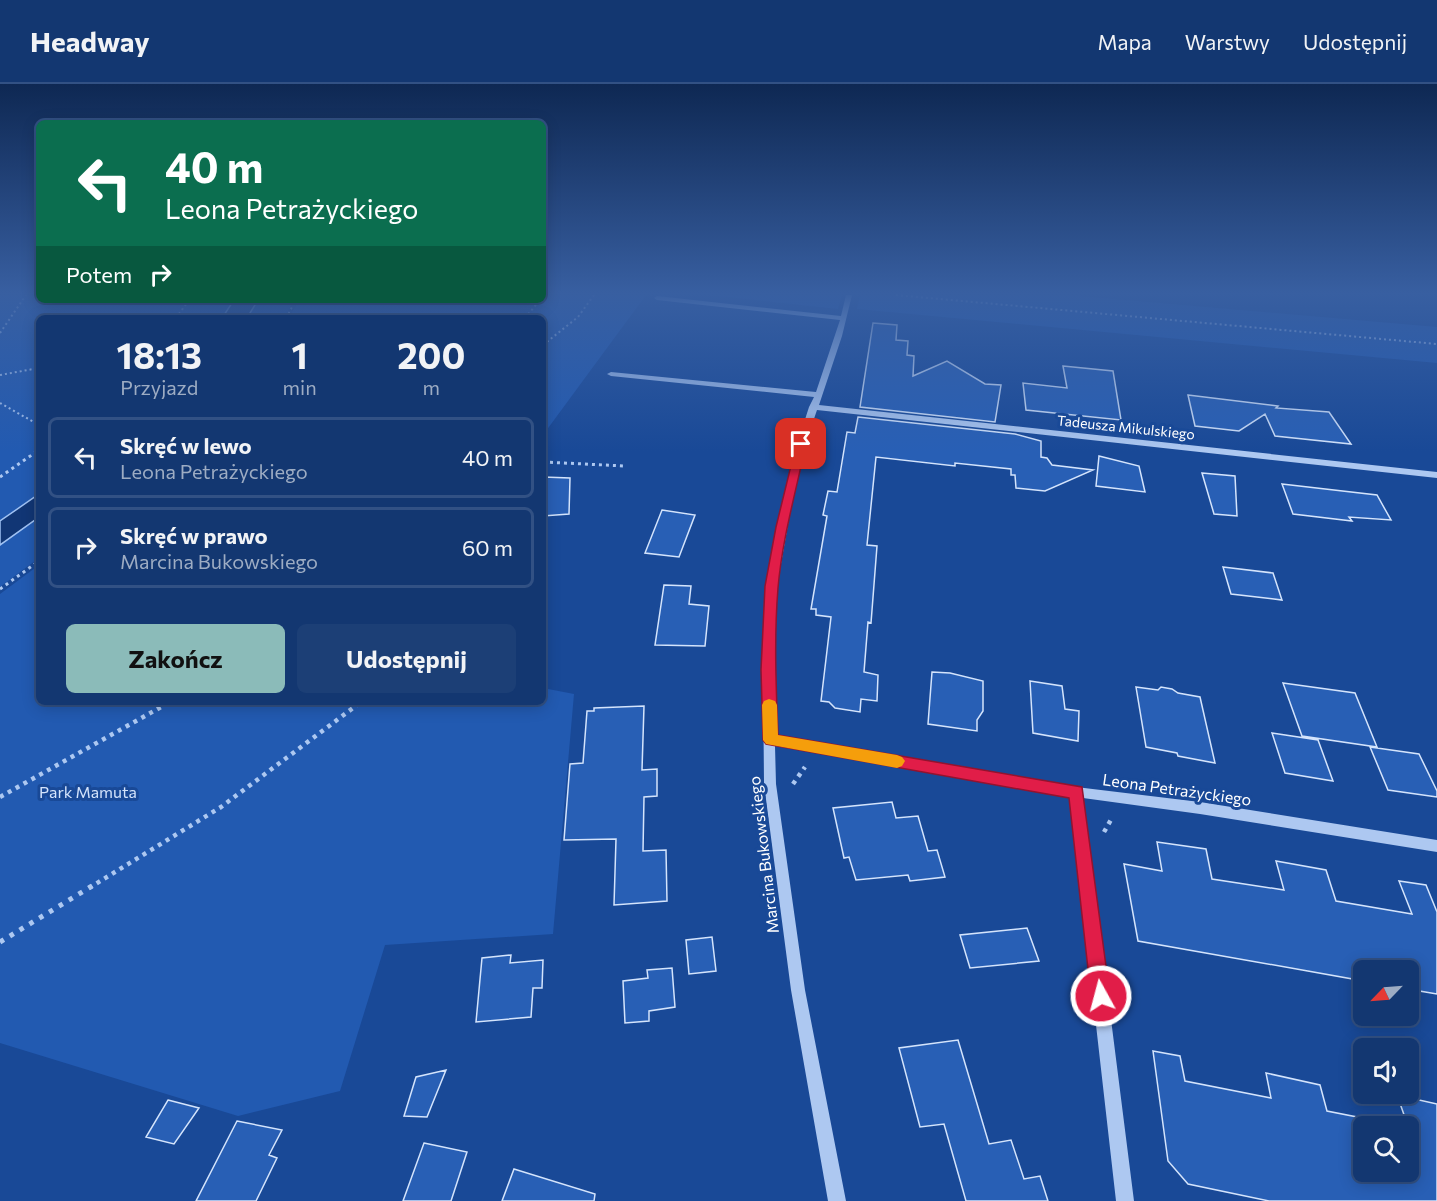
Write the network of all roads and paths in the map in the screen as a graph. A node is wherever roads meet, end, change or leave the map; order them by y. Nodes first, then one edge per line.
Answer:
1 (835, 347) edge
2 (36, 369) edge
3 (611, 374) dead end
4 (0, 375) edge
5 (818, 395) junction
6 (0, 403) edge
7 (813, 407) junction
8 (36, 423) edge
9 (36, 452) edge
10 (546, 462) edge
11 (625, 466) dead end
12 (1437, 475) edge
13 (0, 477) edge
14 (36, 563) edge
15 (0, 589) edge
16 (165, 705) edge
17 (358, 705) edge
18 (771, 740) junction
19 (805, 769) dead end
20 (1076, 792) junction
21 (792, 793) dead end
22 (0, 797) edge
23 (1119, 815) dead end
24 (1101, 840) dead end
25 (1437, 846) edge
26 (0, 942) edge
27 (837, 1201) edge
28 (1125, 1201) edge

1 - 5 street, Marcina Bukowskiego
2 - 4 path
3 - 5 street
5 - 7 street, Marcina Bukowskiego
6 - 8 path
7 - 12 street, Tadeusza Mikulskiego
7 - 18 street, Marcina Bukowskiego
9 - 13 path
10 - 11 path
14 - 15 path
16 - 22 path
17 - 26 path
18 - 20 street, Leona Petrażyckiego
18 - 27 street, Marcina Bukowskiego
19 - 21 path
20 - 25 street, Leona Petrażyckiego
20 - 28 street
23 - 24 path

